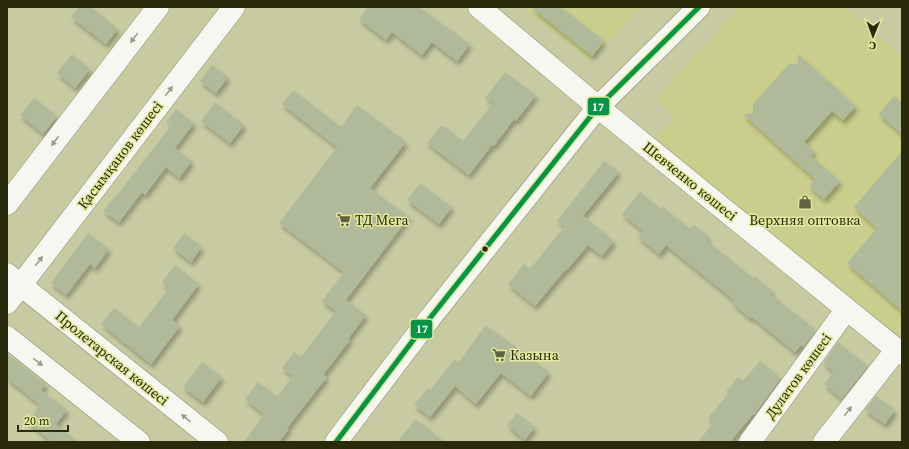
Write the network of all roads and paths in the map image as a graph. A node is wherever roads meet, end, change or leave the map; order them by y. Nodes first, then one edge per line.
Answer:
1 (158, 7) edge
2 (234, 7) edge
3 (479, 7) edge
4 (699, 7) edge
5 (598, 107) junction
6 (7, 204) edge
7 (14, 280) edge
8 (7, 303) edge
9 (846, 310) junction
10 (7, 337) edge
11 (900, 352) edge
12 (139, 442) edge
13 (217, 442) edge
14 (336, 442) edge
15 (750, 442) edge
16 (824, 442) edge

1 -> 6 street
7 -> 2 street, Қасымқанов көшесі
3 - 5 street, Шевченко көшесі
4 - 5 street
5 - 9 street, Шевченко көшесі
5 - 14 street
7 - 8 street, Қасымқанов көшесі
13 -> 7 street, Пролетарская көшесі
9 - 11 street, Шевченко көшесі
9 - 15 street, Дулатов көшесі
10 -> 12 street
16 -> 11 street

